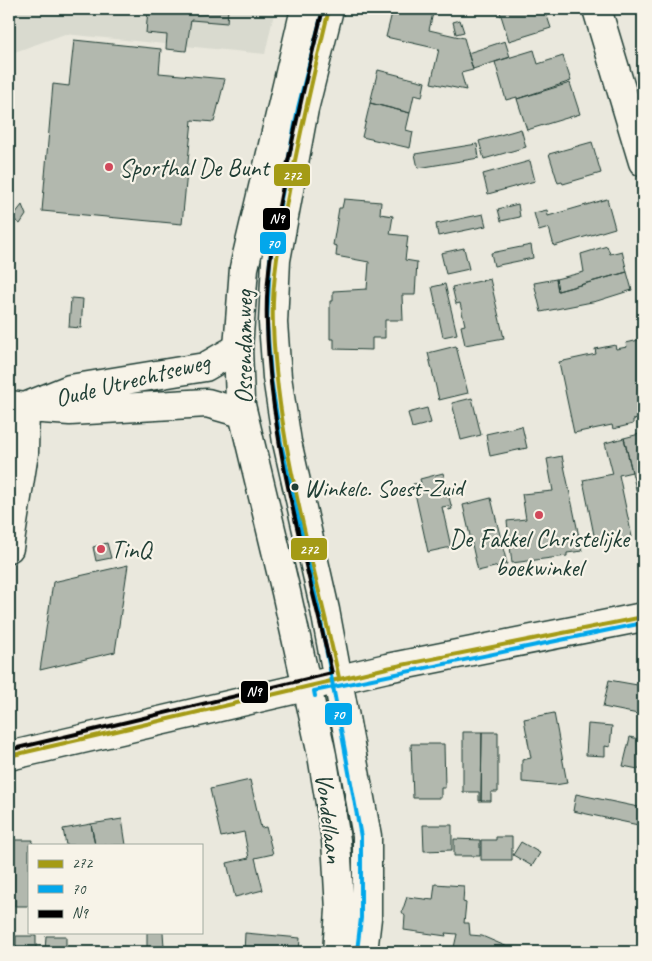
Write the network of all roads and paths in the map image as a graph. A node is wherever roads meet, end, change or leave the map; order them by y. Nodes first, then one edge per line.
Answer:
1 (304, 9) edge
2 (329, 9) edge
3 (597, 9) edge
4 (643, 162) edge
5 (238, 348) junction
6 (17, 406) edge
7 (242, 413) junction
8 (9, 548) edge
9 (643, 617) edge
10 (339, 678) junction
11 (307, 686) junction
12 (9, 756) edge
13 (337, 952) edge
14 (363, 952) edge

1 - 5 main road, Ossendamweg
2 - 10 main road, Ossendamweg
3 - 4 main road
5 - 6 main road, Oude Utrechtseweg
5 - 7 main road, Ossendamweg
6 - 7 main road, Oude Utrechtseweg
6 - 8 main road, Oude Utrechtseweg
7 - 11 main road, Ossendamweg
9 - 10 main road
10 - 11 main road
10 - 14 main road, Vondellaan
11 - 12 main road
11 - 13 main road, Vondellaan

